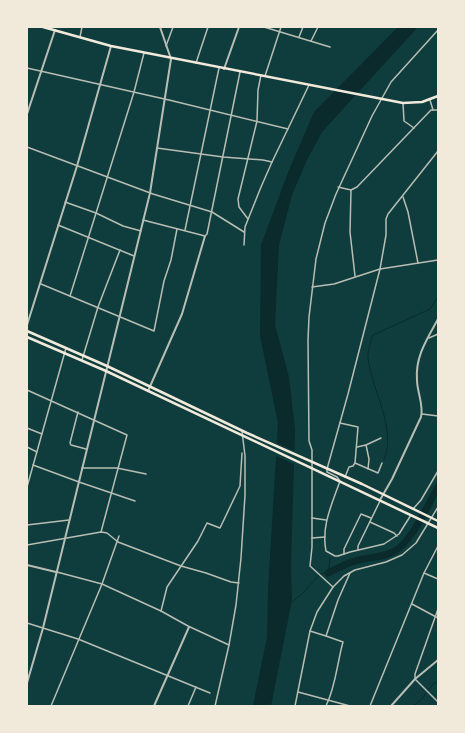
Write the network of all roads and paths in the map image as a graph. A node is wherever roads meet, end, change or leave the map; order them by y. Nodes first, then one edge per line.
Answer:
1 (43, 27) edge
2 (82, 27) edge
3 (160, 27) edge
4 (173, 27) edge
5 (208, 27) edge
6 (239, 27) edge
7 (264, 27) edge
8 (281, 27) edge
9 (303, 27) edge
10 (318, 27) edge
11 (47, 28) edge
12 (55, 30) junction
13 (438, 30) edge
14 (280, 32) junction
15 (80, 37) junction
16 (299, 37) junction
17 (311, 41) junction
18 (111, 46) junction
19 (166, 46) junction
20 (330, 47) dead end
21 (144, 53) junction
22 (171, 59) junction
23 (196, 63) junction
24 (27, 68) edge
25 (219, 68) junction
26 (224, 69) junction
27 (42, 72) junction
28 (240, 72) junction
29 (263, 76) junction
30 (100, 85) junction
31 (311, 85) junction
32 (134, 92) junction
33 (438, 96) edge
34 (165, 99) junction
35 (381, 99) junction
36 (430, 100) junction
37 (403, 103) junction
38 (211, 110) junction
39 (433, 110) junction
40 (438, 110) edge
41 (27, 114) edge
42 (231, 116) junction
43 (258, 122) junction
44 (414, 128) junction
45 (288, 129) junction
46 (27, 147) edge
47 (157, 148) junction
48 (438, 151) edge
49 (201, 154) junction
50 (223, 157) junction
51 (248, 158) junction
52 (272, 162) junction
53 (77, 166) junction
54 (108, 177) junction
55 (338, 188) junction
56 (351, 190) junction
57 (150, 193) junction
58 (403, 197) junction
59 (65, 202) junction
60 (190, 205) junction
61 (212, 212) junction
62 (96, 213) junction
63 (248, 219) junction
64 (143, 220) junction
65 (58, 225) junction
66 (177, 229) junction
67 (185, 230) junction
68 (141, 231) junction
69 (244, 232) junction
70 (205, 236) junction
71 (89, 237) junction
72 (244, 245) dead end
73 (120, 250) junction
74 (134, 256) junction
75 (438, 260) edge
76 (418, 263) junction
77 (380, 268) junction
78 (355, 277) junction
79 (40, 284) junction
80 (312, 287) junction
81 (70, 296) junction
82 (98, 307) junction
83 (119, 318) junction
84 (438, 319) edge
85 (27, 325) edge
86 (27, 331) edge
87 (438, 334) edge
88 (27, 337) edge
89 (427, 339) junction
90 (66, 348) junction
91 (65, 353) junction
92 (83, 355) junction
93 (82, 360) junction
94 (108, 366) junction
95 (106, 371) junction
96 (151, 386) junction
97 (27, 390) edge
98 (148, 391) junction
99 (51, 400) junction
100 (78, 412) junction
101 (422, 414) junction
102 (438, 416) edge
103 (94, 419) junction
104 (340, 423) junction
105 (27, 428) edge
106 (242, 430) junction
107 (42, 434) junction
108 (242, 436) junction
109 (381, 438) dead end
110 (366, 445) junction
111 (27, 447) edge
112 (357, 447) junction
113 (87, 449) junction
114 (37, 452) junction
115 (242, 453) dead end
116 (312, 463) junction
117 (355, 463) junction
118 (382, 464) dead end
119 (33, 465) junction
120 (82, 468) junction
121 (117, 468) junction
122 (312, 468) junction
123 (327, 469) junction
124 (368, 469) junction
125 (438, 471) edge
126 (146, 474) dead end
127 (345, 477) junction
128 (340, 481) junction
129 (79, 482) junction
130 (27, 487) edge
131 (111, 493) junction
132 (384, 495) junction
133 (380, 500) junction
134 (135, 501) dead end
135 (438, 507) edge
136 (414, 510) junction
137 (413, 516) junction
138 (312, 518) junction
139 (371, 518) junction
140 (430, 518) junction
141 (69, 520) junction
142 (326, 520) junction
143 (438, 521) edge
144 (370, 522) junction
145 (427, 523) junction
146 (27, 525) edge
147 (438, 528) edge
148 (101, 532) junction
149 (119, 536) dead end
150 (396, 536) junction
151 (325, 537) junction
152 (312, 538) junction
153 (65, 539) junction
154 (118, 542) junction
155 (27, 545) edge
156 (438, 546) edge
157 (358, 550) junction
158 (344, 554) junction
159 (27, 565) edge
160 (181, 566) junction
161 (56, 572) junction
162 (350, 573) junction
163 (424, 573) junction
164 (438, 579) edge
165 (239, 583) junction
166 (102, 584) junction
167 (333, 587) junction
168 (412, 604) junction
169 (438, 609) edge
170 (161, 611) junction
171 (437, 617) edge
172 (27, 623) edge
173 (189, 627) junction
174 (43, 628) junction
175 (310, 631) junction
176 (326, 636) junction
177 (78, 639) junction
178 (229, 645) junction
179 (438, 660) edge
180 (167, 675) junction
181 (415, 679) junction
182 (27, 683) edge
183 (196, 687) junction
184 (298, 692) junction
185 (210, 693) dead end
186 (329, 700) junction
187 (438, 702) edge
188 (51, 706) edge
189 (154, 706) edge
190 (188, 706) edge
191 (215, 706) edge
192 (295, 706) edge
193 (326, 706) edge
194 (350, 706) edge
195 (370, 706) edge
196 (391, 706) edge

1 - 11 main road
2 - 15 street
3 - 19 street
4 - 19 street
5 - 23 street
6 - 26 street
7 - 14 street
8 - 14 street
9 - 16 street
10 - 17 street
11 - 12 main road
12 - 15 main road
12 - 27 street
13 - 35 street
14 - 16 street
14 - 29 street
15 - 18 main road
16 - 17 street
17 - 20 street
18 - 21 main road
18 - 30 street
19 - 22 street
21 - 22 main road
21 - 32 street
22 - 23 main road
22 - 34 street
23 - 25 main road
24 - 27 street
25 - 26 main road
25 - 38 street
26 - 28 main road
27 - 30 street
27 - 41 street
28 - 29 main road
28 - 42 street
29 - 31 main road
29 - 43 street
30 - 32 street
30 - 53 street
31 - 35 main road
31 - 45 street
32 - 34 street
32 - 54 street
33 - 36 main road
34 - 38 street
34 - 47 street
35 - 37 main road
35 - 55 street
36 - 37 main road
36 - 39 street
37 - 44 street
38 - 42 street
38 - 49 street
39 - 40 street
39 - 44 street
42 - 43 street
42 - 50 street
43 - 45 street
43 - 51 street
44 - 56 street
45 - 52 street
46 - 53 street
47 - 49 street
47 - 57 street
48 - 58 street
49 - 50 street
49 - 60 street
50 - 51 street
50 - 61 street
51 - 52 street
51 - 63 street
52 - 63 street
53 - 54 street
53 - 59 street
54 - 57 street
54 - 62 street
55 - 56 street
55 - 80 street
56 - 78 street
57 - 60 street
57 - 64 street
58 - 76 street
58 - 77 street
59 - 62 street
59 - 65 street
60 - 61 street
60 - 67 street
61 - 69 street
61 - 70 street
62 - 68 street
62 - 71 street
63 - 69 street
64 - 66 street
64 - 68 street
65 - 71 street
65 - 79 street
66 - 67 street
66 - 83 street
67 - 70 street
68 - 74 street
69 - 72 street
70 - 96 street
71 - 73 street
71 - 81 street
73 - 74 street
73 - 82 street
74 - 83 street
75 - 76 street
76 - 77 street
77 - 78 street
77 - 104 street
78 - 80 street
79 - 81 street
79 - 85 street
80 - 116 street
81 - 82 street
82 - 83 street
82 - 92 street
83 - 94 street
84 - 89 street
86 - 90 main road
87 - 89 street
88 - 91 main road
89 - 101 street
90 - 91 street
90 - 92 main road
91 - 93 main road
91 - 99 street
92 - 93 street
92 - 94 main road
93 - 95 main road
94 - 95 street
94 - 96 main road
95 - 98 main road
95 - 103 street
96 - 98 street
96 - 106 main road
97 - 99 street
98 - 108 main road
99 - 100 street
99 - 107 street
100 - 103 street
100 - 113 street
101 - 102 street
101 - 132 street
103 - 113 street
103 - 121 street
104 - 112 street
104 - 123 street
105 - 107 street
106 - 108 street
106 - 116 main road
107 - 114 street
108 - 122 main road
108 - 165 street
109 - 110 street
110 - 112 street
110 - 124 street
111 - 114 street
112 - 117 street
113 - 120 street
114 - 119 street
115 - 160 street
116 - 122 street
116 - 123 main road
117 - 124 street
117 - 127 street
118 - 124 street
119 - 129 street
119 - 130 street
120 - 121 street
120 - 129 street
121 - 126 street
121 - 131 street
122 - 128 main road
122 - 138 street
123 - 127 main road
123 - 128 street
125 - 136 street
127 - 132 main road
128 - 133 main road
128 - 142 street
129 - 131 street
129 - 141 street
131 - 134 street
131 - 148 street
132 - 133 street
132 - 136 main road
133 - 137 main road
133 - 139 street
135 - 140 street
136 - 140 main road
137 - 145 main road
137 - 150 street
138 - 142 street
138 - 152 street
139 - 144 street
139 - 158 street
140 - 143 main road
140 - 145 street
141 - 146 street
141 - 153 street
142 - 151 street
144 - 150 street
144 - 157 street
145 - 147 main road
145 - 162 street
148 - 153 street
148 - 154 street
149 - 154 street
150 - 157 street
151 - 152 street
151 - 158 street
152 - 167 street
153 - 155 street
153 - 161 street
154 - 160 street
154 - 166 street
156 - 163 street
157 - 158 street
159 - 161 street
160 - 165 street
160 - 170 street
161 - 166 street
161 - 174 street
162 - 167 street
162 - 176 street
163 - 164 street
163 - 168 street
165 - 178 street
166 - 170 street
166 - 177 street
167 - 175 street
168 - 171 street
168 - 195 street
169 - 171 street
170 - 173 street
171 - 181 street
172 - 174 street
173 - 178 street
173 - 180 street
174 - 177 street
174 - 182 street
175 - 176 street
175 - 184 street
176 - 186 street
177 - 180 street
177 - 188 street
178 - 191 street
179 - 181 street
180 - 183 street
180 - 189 street
181 - 187 street
181 - 196 street
183 - 185 street
183 - 190 street
184 - 186 street
184 - 192 street
186 - 193 street
186 - 194 street

